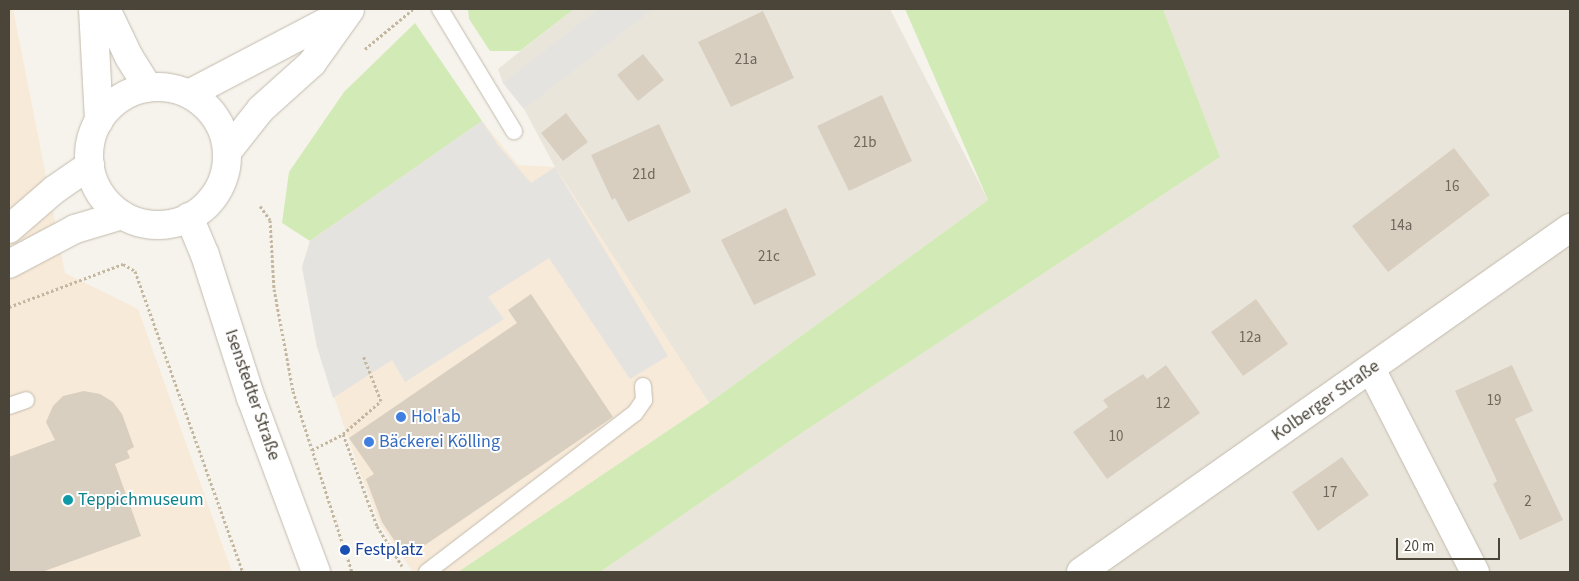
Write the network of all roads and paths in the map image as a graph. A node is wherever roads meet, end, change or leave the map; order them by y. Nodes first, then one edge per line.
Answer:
1 (93, 9) edge
2 (106, 9) edge
3 (351, 9) edge
4 (413, 9) edge
5 (440, 9) edge
6 (365, 49) dead end
7 (148, 88) junction
8 (190, 94) junction
9 (99, 121) junction
10 (514, 131) dead end
11 (228, 152) junction
12 (90, 164) junction
13 (260, 206) dead end
14 (122, 215) junction
15 (189, 217) junction
16 (1570, 228) edge
17 (9, 229) edge
18 (9, 264) edge
19 (9, 307) edge
20 (363, 355) dead end
21 (1371, 370) junction
22 (643, 386) dead end
23 (26, 400) dead end
24 (9, 406) edge
25 (343, 434) junction
26 (312, 450) junction
27 (244, 572) edge
28 (316, 572) edge
29 (352, 572) edge
30 (407, 572) edge
31 (427, 572) edge
32 (1081, 572) edge
33 (1475, 572) edge

1 - 9 street
2 - 7 street
3 - 8 street
3 - 11 street
4 - 6 path
5 - 10 lane
7 - 8 street
7 - 9 street
8 - 11 street
9 - 12 street
11 - 15 street
12 - 14 street
12 - 17 street
13 - 26 path
14 - 15 street
14 - 18 street
15 - 28 street, Isenstedter Straße
16 - 21 street, Kolberger Straße
19 - 27 path
20 - 25 path
21 - 32 street, Kolberger Straße
21 - 33 street
22 - 31 lane
23 - 24 lane
25 - 26 path
25 - 30 path
26 - 29 path

